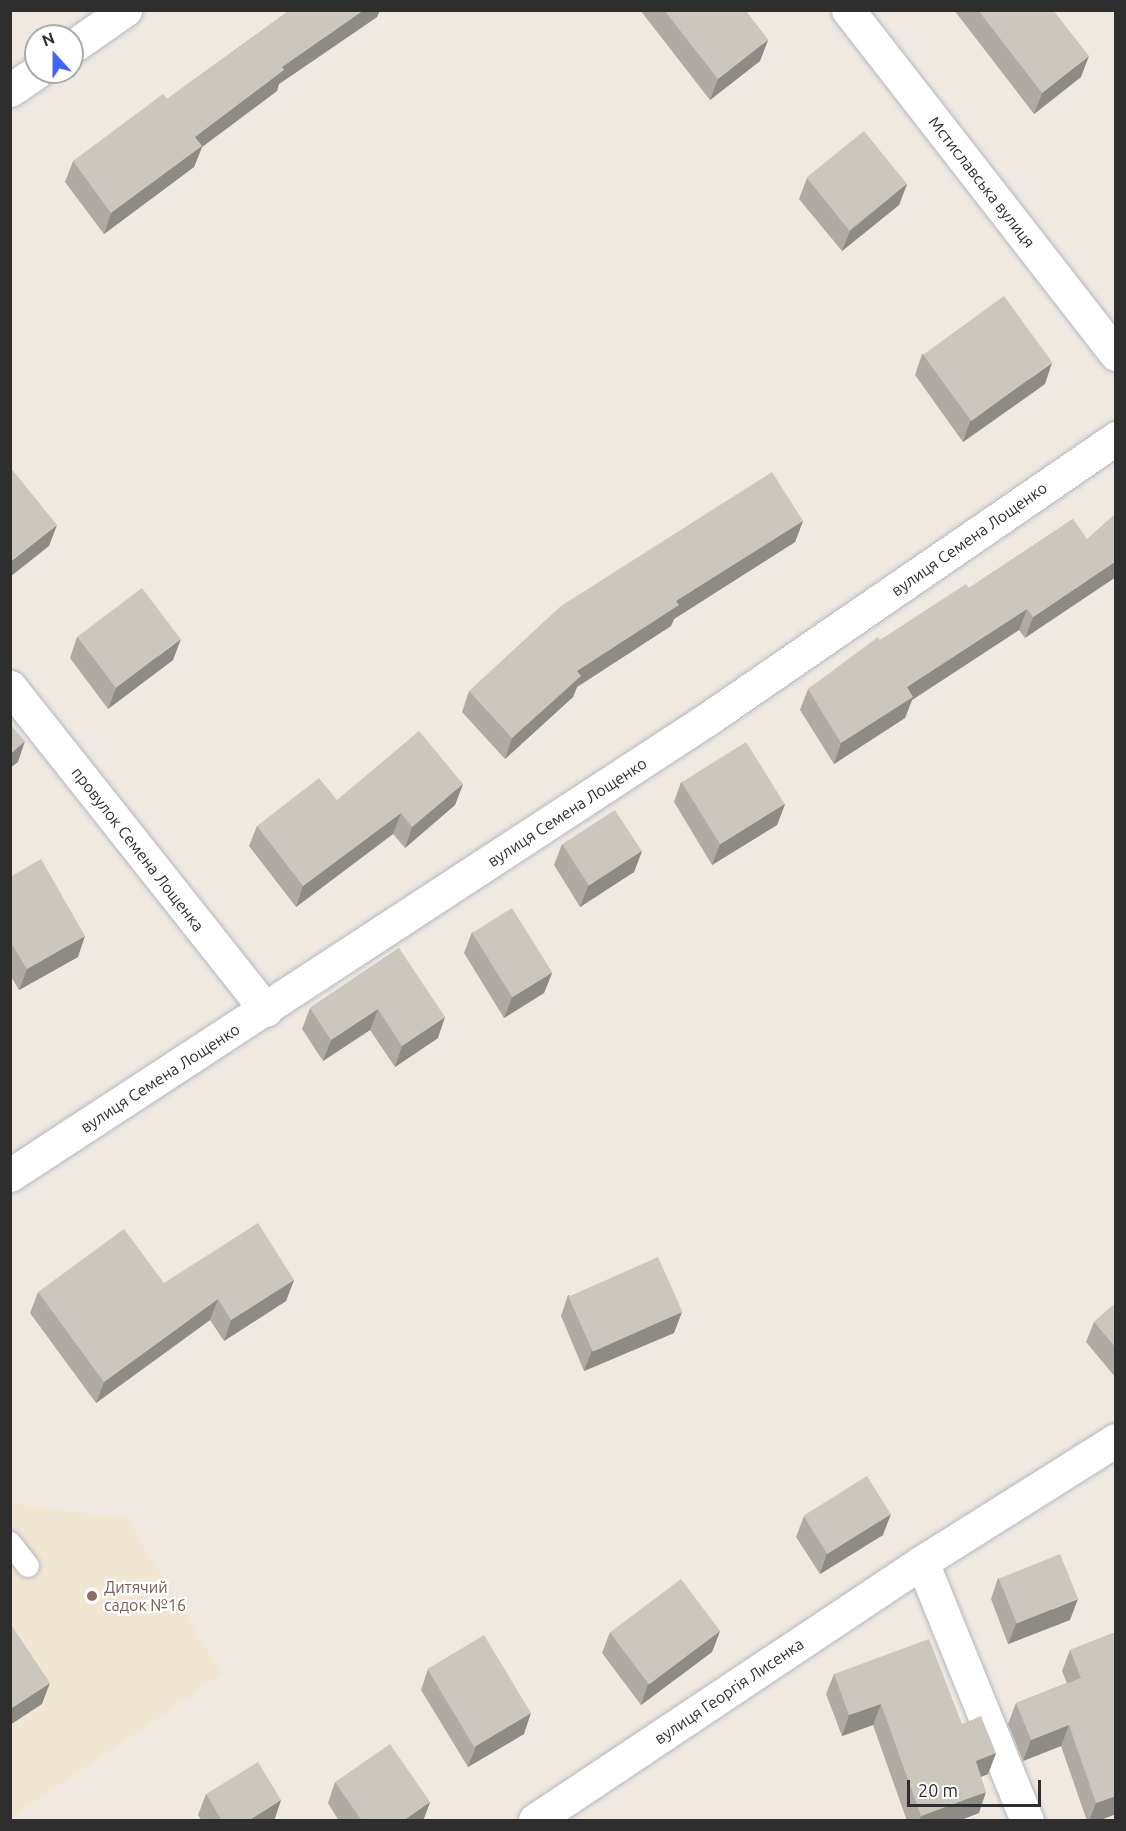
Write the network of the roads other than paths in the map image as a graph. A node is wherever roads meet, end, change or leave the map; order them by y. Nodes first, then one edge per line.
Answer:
1 (124, 10) edge
2 (848, 10) edge
3 (84, 38) edge
4 (24, 81) edge
5 (10, 90) edge
6 (1116, 354) edge
7 (1116, 438) edge
8 (10, 687) edge
9 (266, 1010) junction
10 (10, 1175) edge
11 (1116, 1440) edge
12 (10, 1543) edge
13 (922, 1562) junction
14 (28, 1566) dead end
15 (535, 1821) edge
16 (1027, 1821) edge

1 - 3 street
2 - 6 street, Мстиславська вулиця
4 - 5 street
7 - 9 street, вулиця Семена Лощенко
8 - 9 street, провулок Семена Лощенка
9 - 10 street, вулиця Семена Лощенко
11 - 13 street, вулиця Георгія Лисенка
12 - 14 lane
13 - 15 street, вулиця Георгія Лисенка
13 - 16 street

